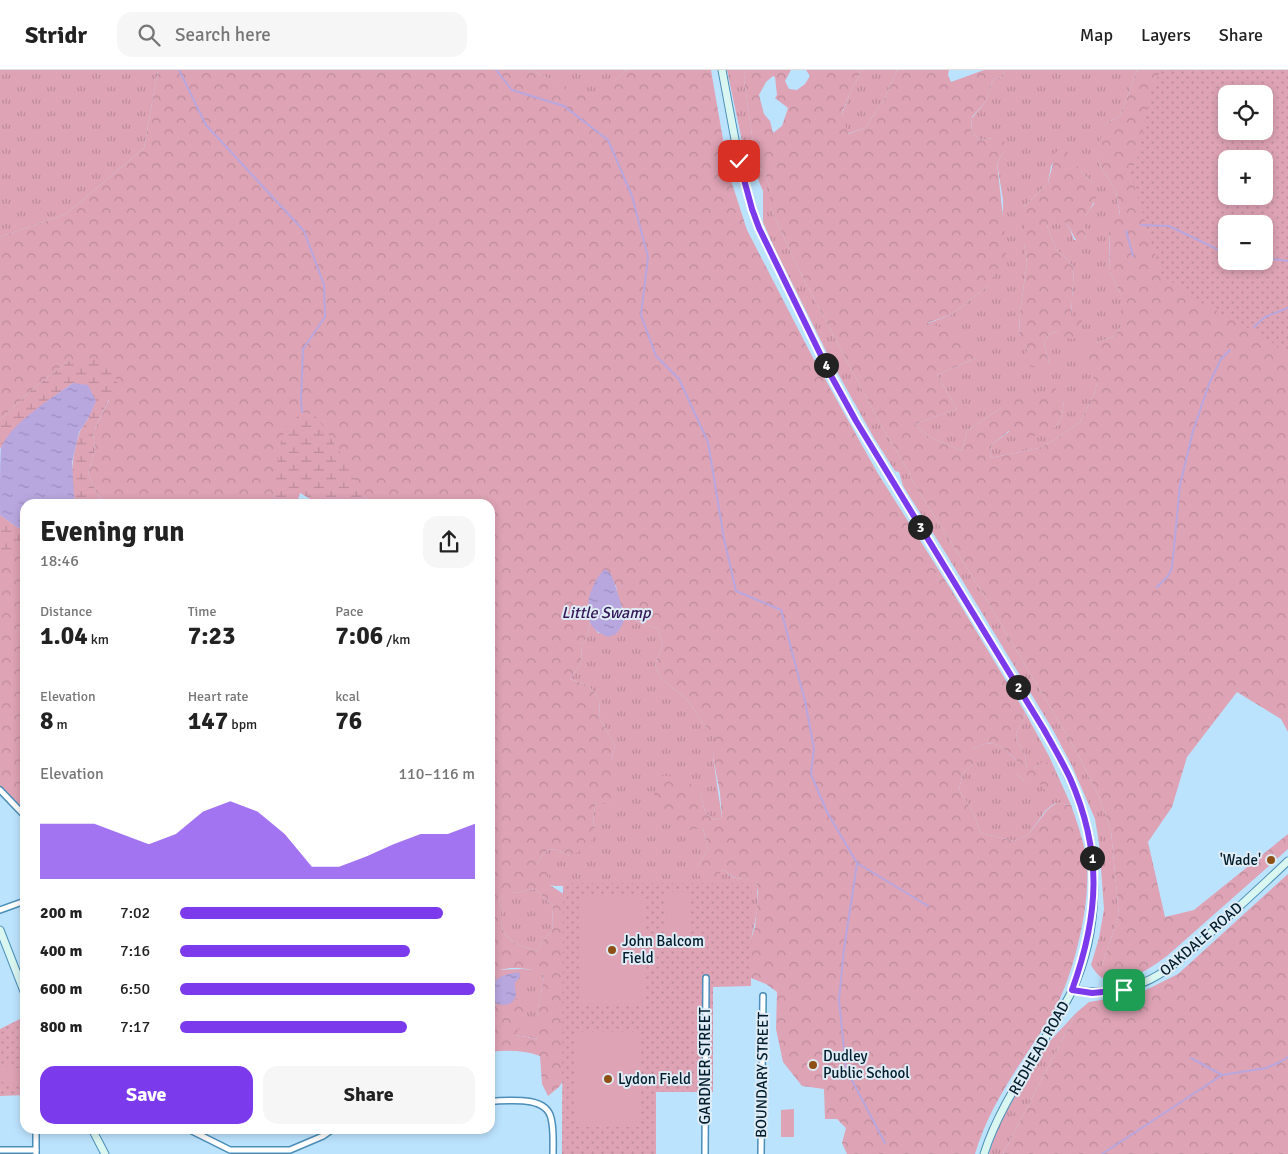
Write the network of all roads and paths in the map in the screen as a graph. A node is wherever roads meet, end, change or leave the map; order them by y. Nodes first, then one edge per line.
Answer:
1 (722, 70) edge
2 (0, 790) edge
3 (20, 811) edge
4 (1288, 861) edge
5 (20, 903) edge
6 (0, 910) edge
7 (0, 930) edge
8 (706, 978) dead end
9 (20, 980) edge
10 (1072, 990) junction
11 (763, 996) dead end
12 (495, 1101) edge
13 (36, 1134) edge
14 (95, 1134) edge
15 (198, 1134) edge
16 (326, 1134) edge
17 (0, 1150) edge
18 (36, 1152) edge
19 (105, 1154) edge
20 (553, 1154) edge
21 (705, 1154) edge
22 (761, 1154) edge
23 (984, 1154) edge

1 - 10 main road, REDHEAD ROAD
2 - 3 street
4 - 10 main road, OAKDALE ROAD
5 - 6 street
7 - 9 main road
8 - 21 street, GARDNER STREET
10 - 23 main road, REDHEAD ROAD
11 - 22 street, BOUNDARY STREET
12 - 20 street
13 - 18 street
14 - 19 main road
15 - 16 street
17 - 18 street

